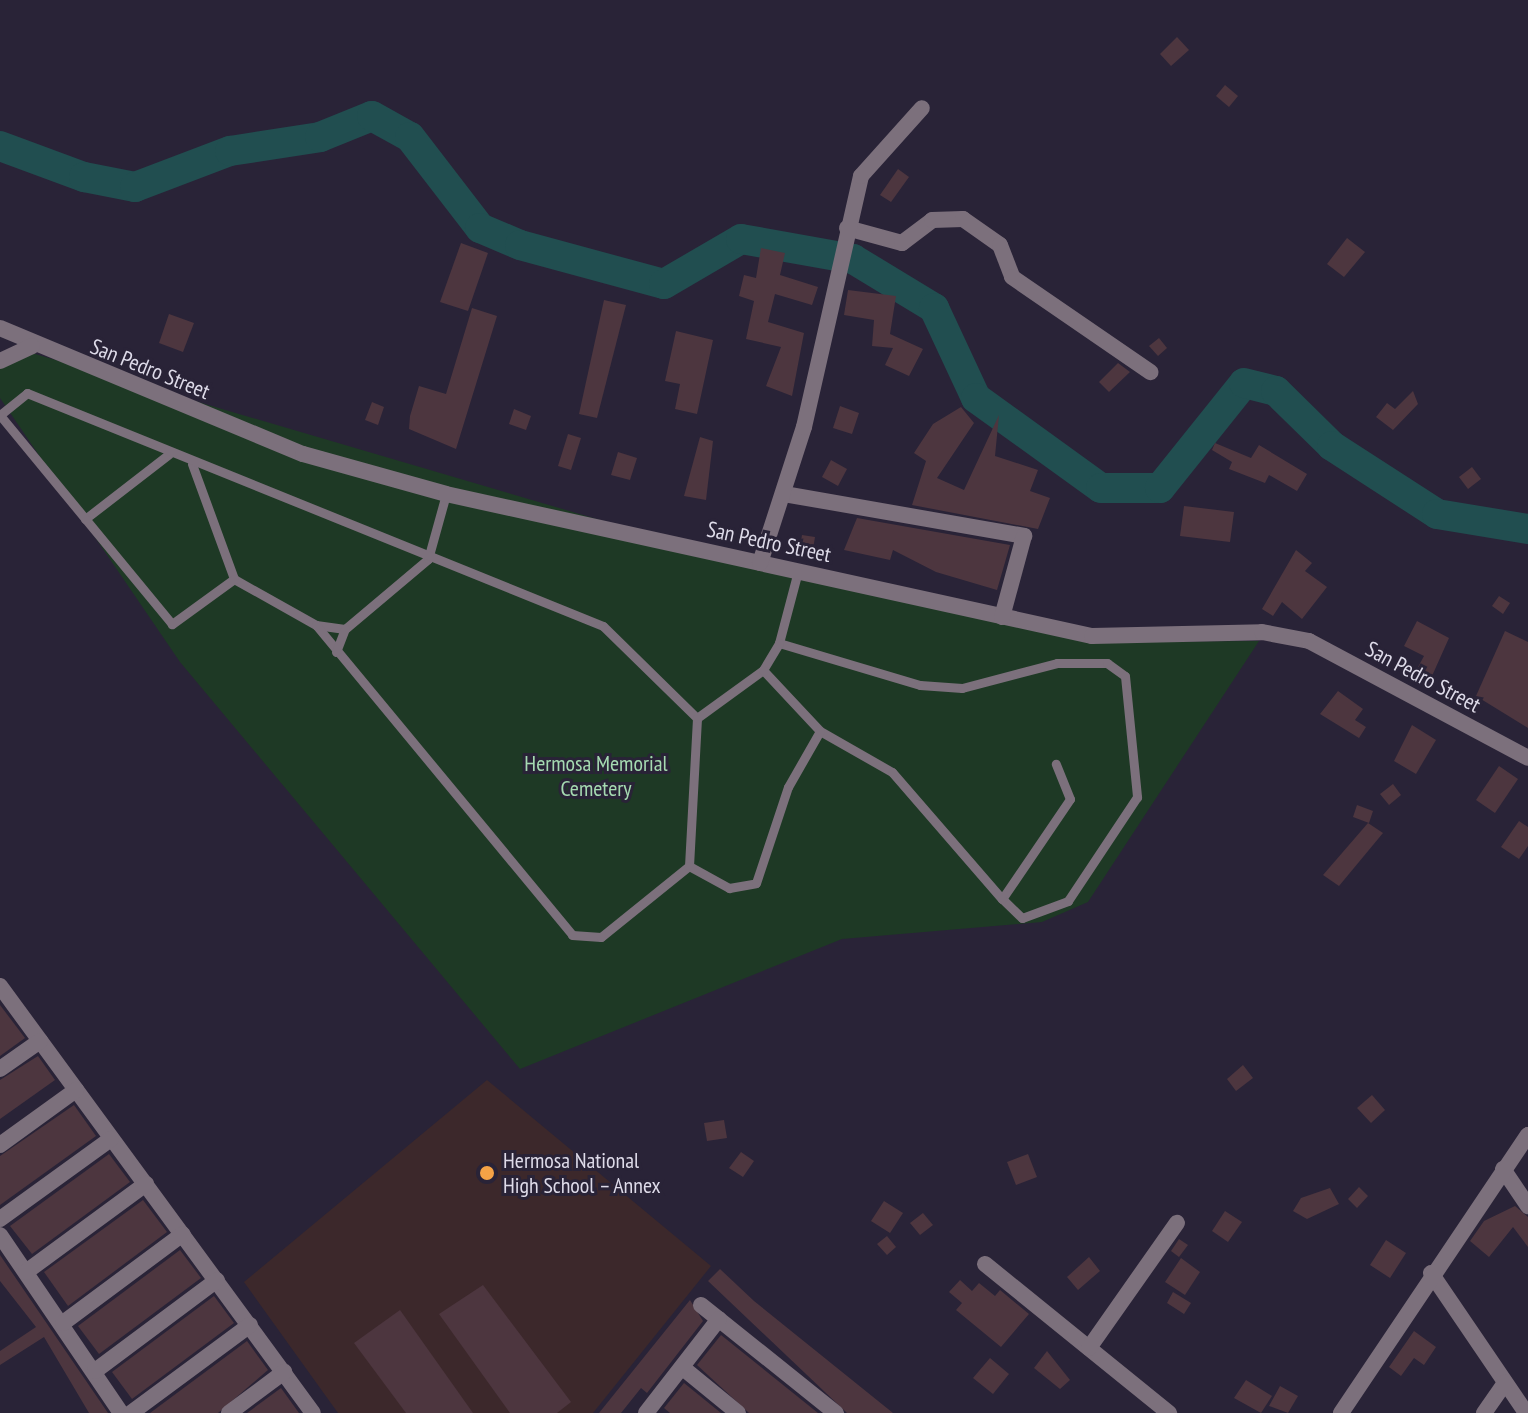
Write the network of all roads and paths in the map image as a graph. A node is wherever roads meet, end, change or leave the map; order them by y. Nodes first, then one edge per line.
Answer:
1 (922, 108) dead end
2 (847, 228) junction
3 (0, 328) edge
4 (32, 346) junction
5 (0, 361) edge
6 (1150, 372) dead end
7 (169, 454) junction
8 (192, 464) junction
9 (446, 494) junction
10 (784, 494) junction
11 (85, 519) junction
12 (428, 559) junction
13 (760, 563) junction
14 (798, 571) junction
15 (234, 579) junction
16 (1002, 617) junction
17 (316, 625) junction
18 (345, 629) junction
19 (779, 643) junction
20 (336, 652) junction
21 (763, 670) junction
22 (697, 718) junction
23 (820, 731) junction
24 (1528, 758) edge
25 (1056, 764) dead end
26 (689, 866) junction
27 (1002, 899) junction
28 (2, 992) edge
29 (40, 1041) junction
30 (0, 1069) edge
31 (76, 1090) junction
32 (1528, 1135) edge
33 (111, 1139) junction
34 (0, 1145) edge
35 (1503, 1169) junction
36 (146, 1184) junction
37 (1528, 1206) edge
38 (0, 1219) edge
39 (1177, 1223) dead end
40 (183, 1234) junction
41 (0, 1235) edge
42 (985, 1264) dead end
43 (26, 1272) junction
44 (1431, 1273) junction
45 (217, 1280) junction
46 (701, 1305) dead end
47 (719, 1319) junction
48 (63, 1323) junction
49 (250, 1325) junction
50 (1089, 1348) junction
51 (683, 1368) junction
52 (95, 1371) junction
53 (284, 1372) junction
54 (1505, 1383) junction
55 (121, 1413) edge
56 (131, 1413) edge
57 (229, 1413) edge
58 (313, 1413) edge
59 (646, 1413) edge
60 (738, 1413) edge
61 (836, 1413) edge
62 (1169, 1413) edge
63 (1341, 1413) edge
64 (1484, 1413) edge
65 (1526, 1413) edge

1 - 2 street
2 - 6 street
2 - 10 street
3 - 4 street, San Pedro Street
4 - 5 street
4 - 9 street, San Pedro Street
7 - 8 lane
7 - 11 lane
7 - 11 lane
8 - 12 lane
8 - 15 lane
9 - 12 lane
9 - 13 street, San Pedro Street
10 - 13 street
10 - 16 street
11 - 15 lane
12 - 18 lane
12 - 22 lane
13 - 14 street, San Pedro Street
14 - 16 street, San Pedro Street
14 - 19 lane
15 - 17 lane
16 - 24 street, San Pedro Street
17 - 18 lane
17 - 20 lane
18 - 20 lane
19 - 21 lane
19 - 27 lane
20 - 26 lane
21 - 22 lane
21 - 23 lane
22 - 26 lane
23 - 26 lane
23 - 27 lane
25 - 27 lane
28 - 29 street
29 - 30 street
29 - 31 street
31 - 33 street
31 - 34 street
32 - 35 street
33 - 36 street
33 - 38 street
35 - 37 street
35 - 44 street
36 - 40 street
36 - 43 street
39 - 50 street
40 - 45 street
40 - 48 street
41 - 43 street
42 - 50 street
43 - 48 street
44 - 54 street
44 - 63 street
45 - 49 street
45 - 52 street
46 - 47 street
47 - 51 street
47 - 61 street
48 - 52 street
49 - 53 street
49 - 56 street
50 - 62 street
51 - 59 street
51 - 60 street
52 - 55 street
53 - 57 street
53 - 58 street
54 - 64 street
54 - 65 street

